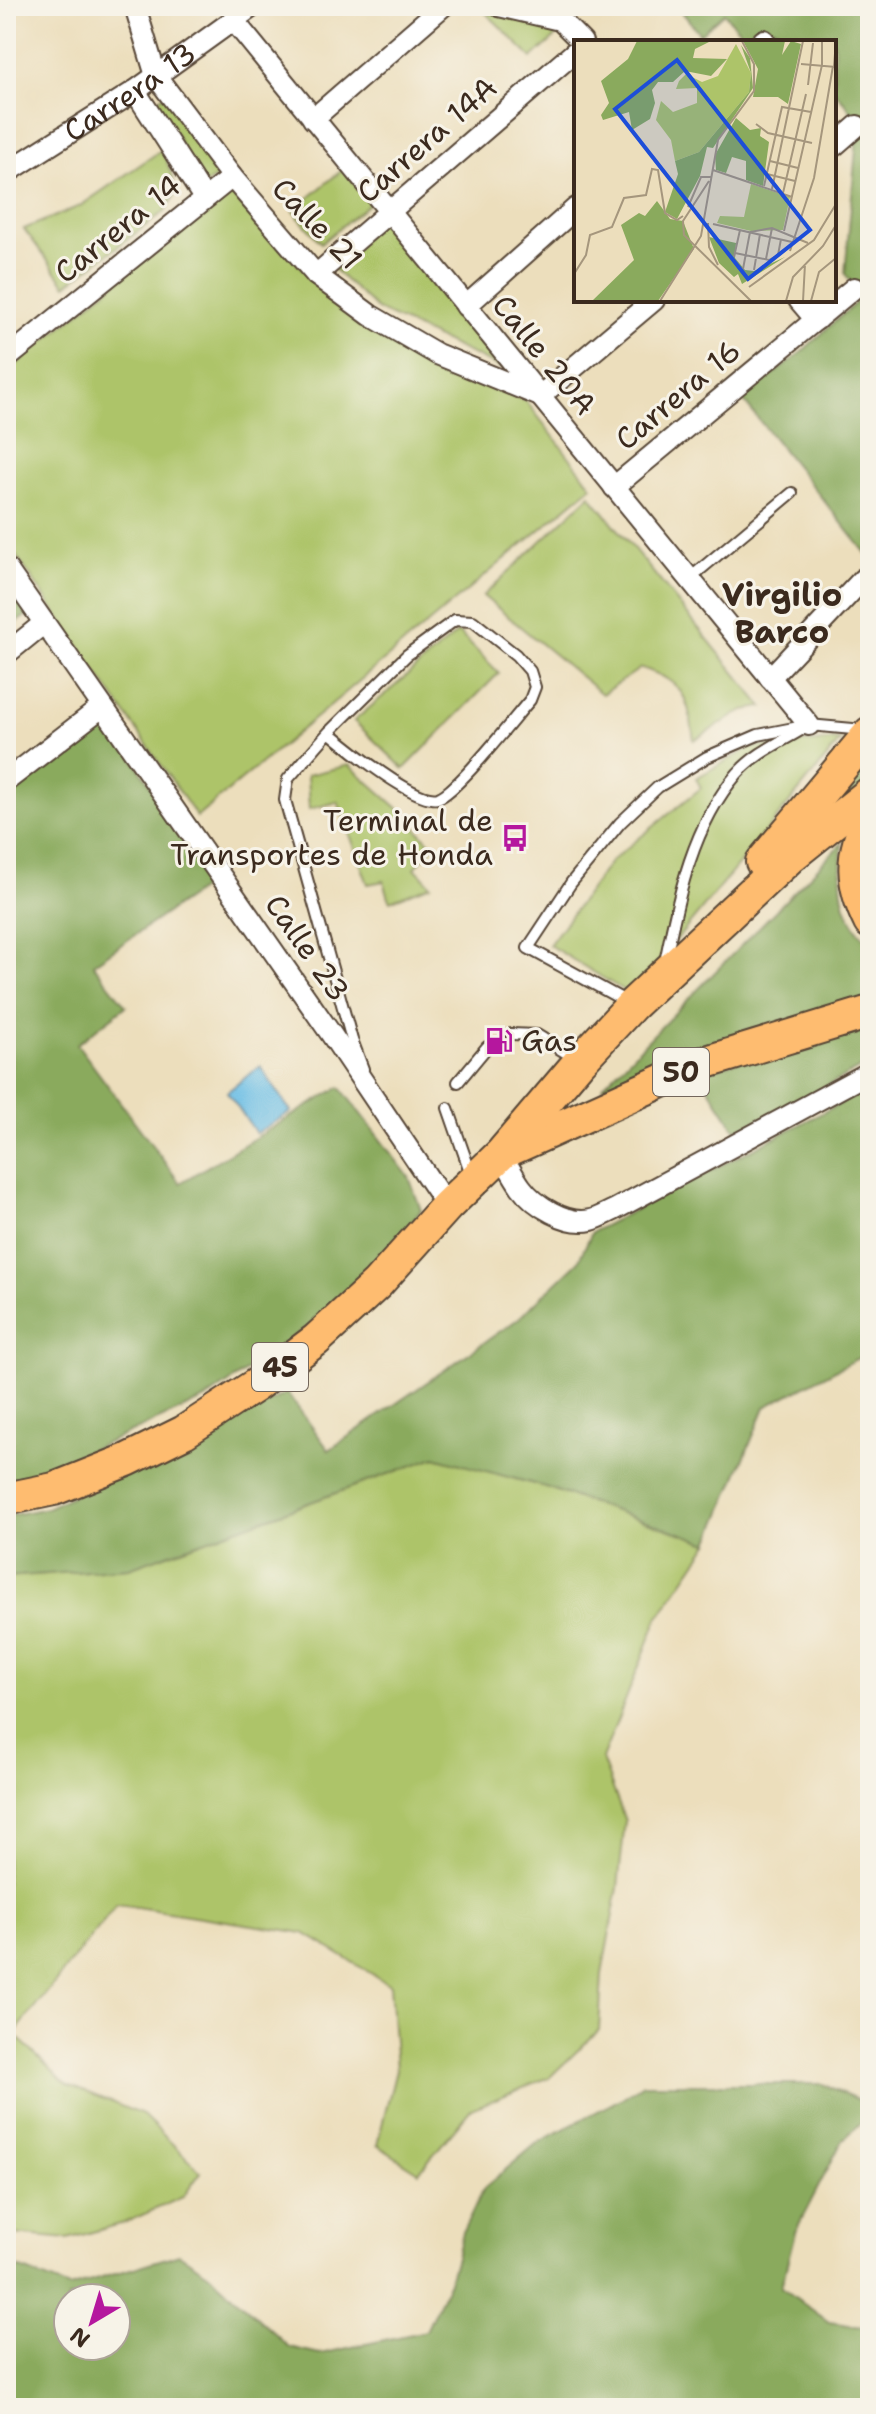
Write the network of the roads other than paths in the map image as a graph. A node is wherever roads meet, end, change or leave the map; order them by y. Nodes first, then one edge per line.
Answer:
1 (135, 6) edge
2 (253, 6) edge
3 (443, 6) edge
4 (499, 6) edge
5 (234, 21) junction
6 (580, 40) edge
7 (574, 53) edge
8 (156, 76) junction
9 (135, 91) junction
10 (313, 119) junction
11 (857, 126) dead end
12 (836, 144) edge
13 (6, 173) edge
14 (232, 177) junction
15 (204, 198) junction
16 (574, 210) edge
17 (389, 212) junction
18 (316, 275) junction
19 (854, 288) dead end
20 (652, 302) edge
21 (801, 302) edge
22 (466, 306) junction
23 (816, 320) junction
24 (6, 359) edge
25 (540, 396) junction
26 (614, 487) junction
27 (792, 493) dead end
28 (6, 568) edge
29 (689, 579) junction
30 (863, 579) dead end
31 (43, 624) junction
32 (6, 654) edge
33 (770, 678) junction
34 (102, 707) junction
35 (809, 725) junction
36 (329, 732) junction
37 (870, 732) edge
38 (6, 781) edge
39 (870, 793) edge
40 (870, 818) edge
41 (870, 922) edge
42 (697, 942) junction
43 (663, 976) junction
44 (632, 1005) junction
45 (870, 1012) edge
46 (511, 1034) dead end
47 (487, 1047) dead end
48 (580, 1061) junction
49 (870, 1072) edge
50 (458, 1082) dead end
51 (373, 1096) junction
52 (448, 1108) dead end
53 (501, 1154) junction
54 (473, 1181) junction
55 (447, 1206) junction
56 (6, 1499) edge

1 - 8 street, Calle 21
2 - 5 street, Carrera 13
3 - 10 street
4 - 6 street
5 - 8 street, Carrera 13
5 - 10 street, Calle 20A
7 - 17 street, Carrera 14A
8 - 9 street, Carrera 13
8 - 14 street, Calle 21
9 - 13 street, Carrera 13
9 - 15 street
10 - 17 street, Calle 20A
11 - 12 street
14 - 15 street, Carrera 14
14 - 18 street, Calle 21
15 - 24 street, Carrera 14
16 - 22 street
17 - 18 street, Carrera 14A
17 - 22 street, Calle 20A
18 - 25 street, Calle 21
19 - 23 street, Carrera 16
20 - 25 street
21 - 23 street
22 - 25 street, Calle 20A
23 - 26 street, Carrera 16
25 - 26 street, Calle 20A
26 - 29 street, Calle 20A
27 - 29 lane
28 - 31 street, Calle 23
29 - 33 street, Calle 20A
30 - 33 street
31 - 32 street
31 - 34 street, Calle 23
33 - 35 street, Calle 20A
34 - 38 street
34 - 51 street, Calle 23
35 - 37 lane
35 - 43 lane
35 - 44 lane
36 - 36 lane
36 - 51 lane
37 - 42 highway
39 - 42 highway, 45
40 - 41 highway
42 - 43 highway, 45
43 - 44 highway, 45
44 - 48 highway, 45
45 - 53 highway, 50
46 - 48 lane
47 - 50 lane
48 - 53 highway, 45
49 - 53 street
51 - 55 street, Calle 23
52 - 54 lane
53 - 54 highway, 45
54 - 55 highway, 45
55 - 56 highway, 45

